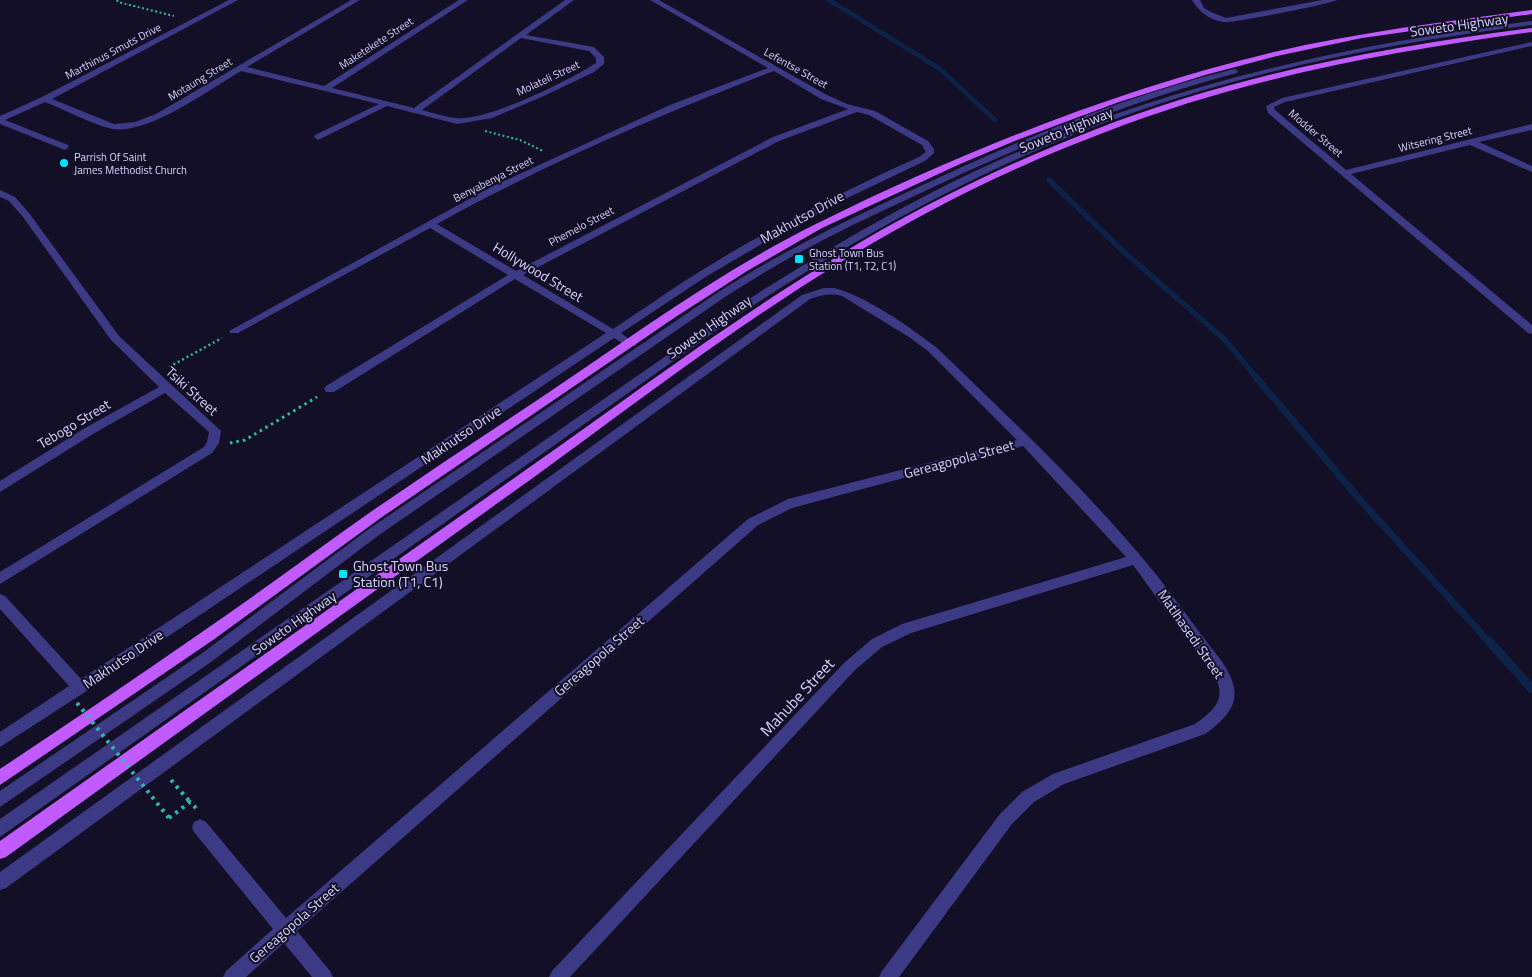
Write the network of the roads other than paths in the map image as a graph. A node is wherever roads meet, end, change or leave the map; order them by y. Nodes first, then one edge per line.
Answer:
1 (234, 0) edge
2 (356, 0) edge
3 (464, 0) edge
4 (570, 0) edge
5 (654, 0) edge
6 (1196, 0) edge
7 (1333, 0) edge
8 (1532, 12) edge
9 (1532, 17) edge
10 (1532, 23) edge
11 (1532, 30) edge
12 (520, 36) junction
13 (1532, 44) edge
14 (240, 68) junction
15 (773, 69) junction
16 (326, 88) junction
17 (45, 99) junction
18 (388, 103) junction
19 (857, 109) junction
20 (417, 110) junction
21 (0, 120) edge
22 (1532, 127) edge
23 (318, 137) dead end
24 (1471, 142) junction
25 (65, 147) dead end
26 (930, 149) joint
27 (1532, 169) edge
28 (1344, 173) junction
29 (0, 193) edge
30 (431, 224) junction
31 (515, 275) junction
32 (234, 331) road end
33 (1532, 331) edge
34 (614, 334) junction
35 (631, 344) junction
36 (166, 388) junction
37 (330, 390) road end
38 (1024, 442) junction
39 (0, 487) edge
40 (1136, 559) junction
41 (0, 579) edge
42 (0, 600) edge
43 (80, 688) junction
44 (0, 740) edge
45 (0, 778) edge
46 (0, 800) edge
47 (200, 820) road end
48 (0, 829) edge
49 (0, 851) edge
50 (0, 882) edge
51 (285, 931) junction
52 (232, 977) edge
53 (324, 977) edge
54 (558, 977) edge
55 (888, 977) edge

1 - 17 street, Marthinus Smuts Drive
2 - 14 street, Motaung Street
3 - 16 street, Maketekete Street
4 - 12 street
5 - 15 street, Lefentse Street
6 - 7 street
8 - 35 main road, Soweto Highway
9 - 46 street, Soweto Highway
10 - 48 street, Soweto Highway
11 - 49 main road, Soweto Highway
12 - 20 street
12 - 20 street, Molateli Street
13 - 28 street, Modder Street
14 - 16 street, Molateli Street
14 - 17 street, Motaung Street
15 - 19 street, Lefentse Street
15 - 30 street, Benyabenya Street
16 - 18 street, Molateli Street
17 - 21 street, Marthinus Smuts Drive
18 - 20 street, Molateli Street
18 - 23 street
19 - 26 street, Lefentse Street
19 - 31 street, Phemelo Street
21 - 25 street
22 - 24 street, Witsering Street
24 - 27 street
24 - 28 street, Witsering Street
26 - 34 street, Makhutso Drive
28 - 33 street, Modder Street
29 - 36 street, Tsiki Street
30 - 31 street, Hollywood Street
30 - 32 street, Benyabenya Street
31 - 34 street, Hollywood Street
31 - 37 street, Phemelo Street
34 - 35 street, Hollywood Street
34 - 43 street, Makhutso Drive
35 - 45 main road, Soweto Highway
36 - 39 street, Tebogo Street
36 - 41 street, Tsiki Street
38 - 40 street, Matlhasedi Street
38 - 50 street, Matlhasedi Street
38 - 51 street, Gereagopola Street
40 - 54 street, Mahube Street
40 - 55 street, Matlhasedi Street
42 - 43 street
43 - 44 street, Makhutso Drive
47 - 51 street
51 - 52 street, Gereagopola Street
51 - 53 street

